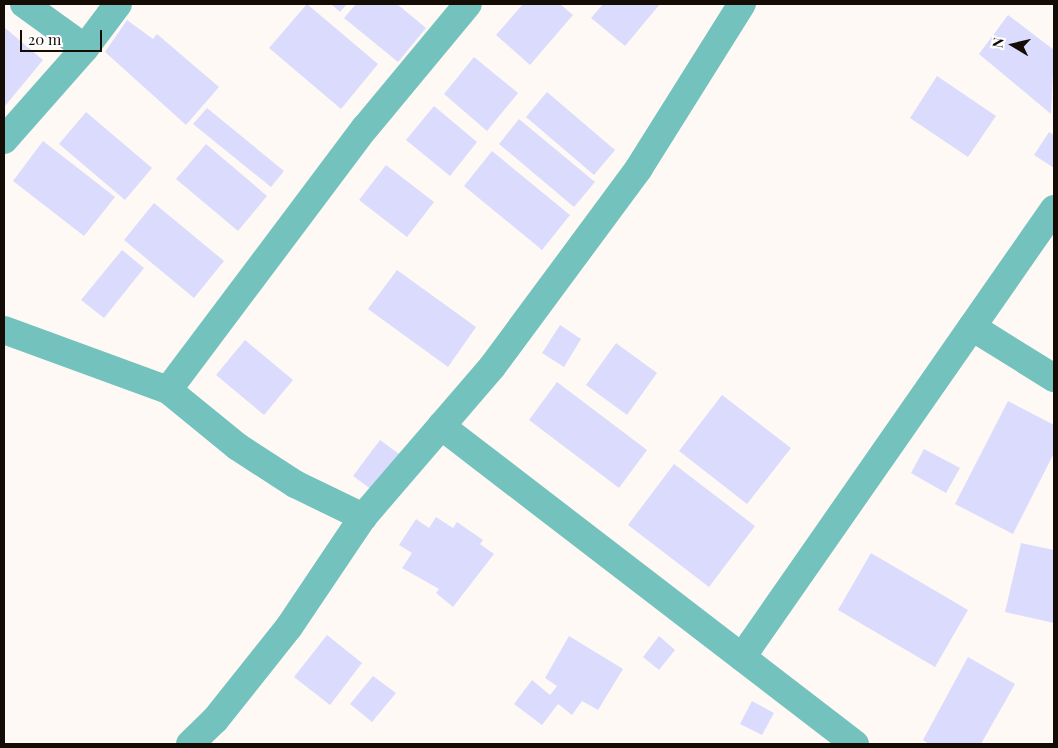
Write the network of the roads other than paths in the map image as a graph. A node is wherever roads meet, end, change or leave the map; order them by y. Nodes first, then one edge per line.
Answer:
1 (24, 4) edge
2 (118, 4) edge
3 (468, 4) edge
4 (742, 4) edge
5 (85, 48) junction
6 (4, 140) edge
7 (1054, 209) edge
8 (972, 327) junction
9 (4, 330) edge
10 (1054, 378) edge
11 (168, 390) junction
12 (441, 426) junction
13 (363, 517) junction
14 (742, 657) junction
15 (190, 744) edge
16 (856, 744) edge

1 - 5 street
2 - 5 street
3 - 11 street
4 - 12 street
5 - 6 street
7 - 8 street
8 - 10 street
8 - 14 street
9 - 11 street
11 - 13 street
12 - 13 street
12 - 14 street
13 - 15 street
14 - 16 street

